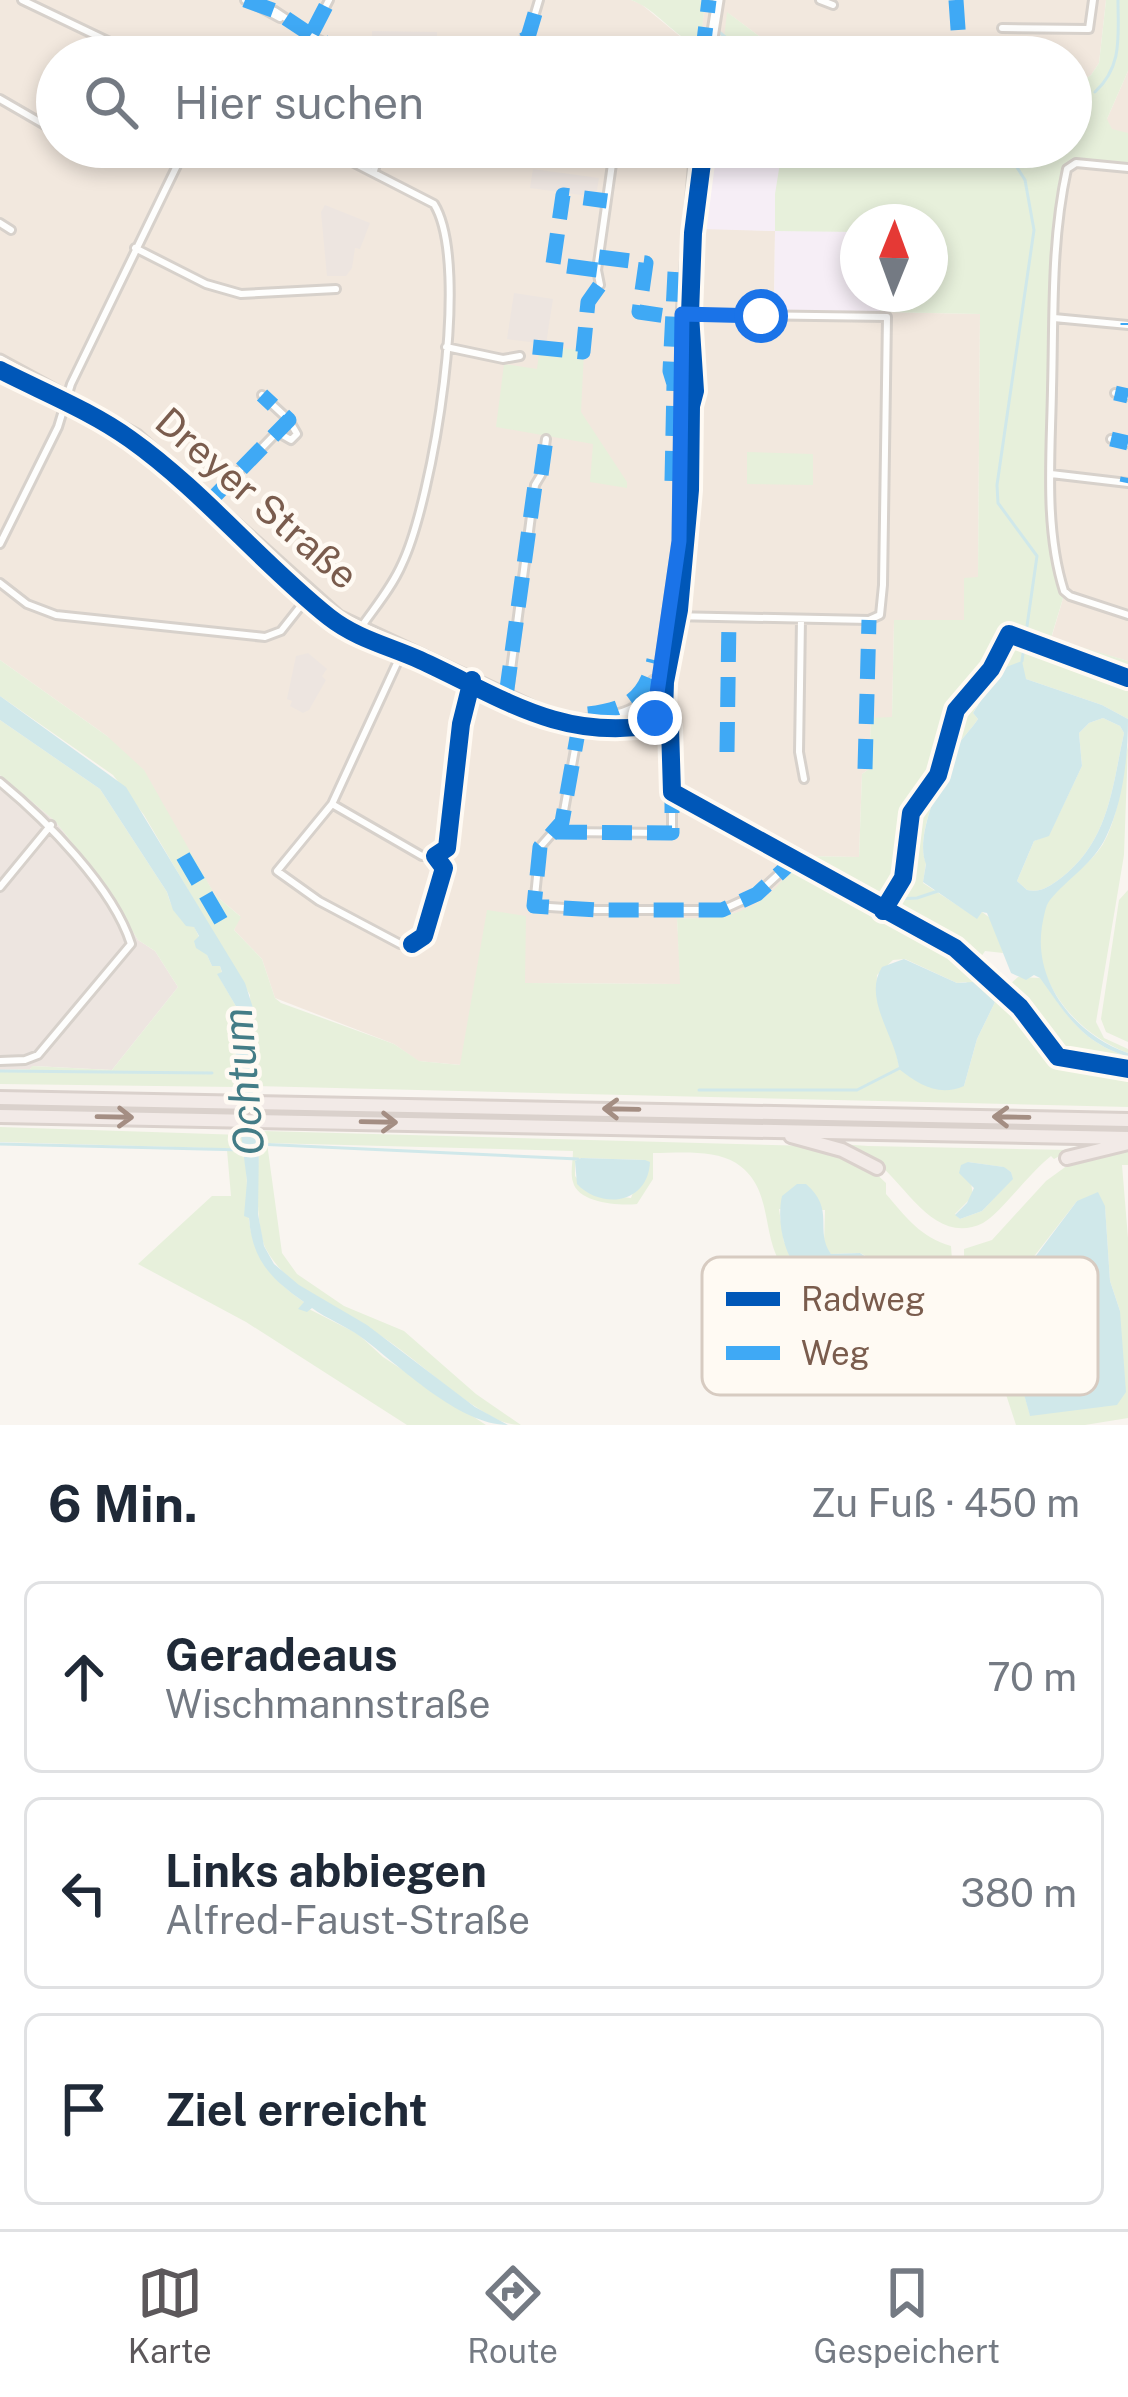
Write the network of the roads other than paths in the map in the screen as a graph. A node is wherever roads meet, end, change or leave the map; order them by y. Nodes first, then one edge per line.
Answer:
1 (22, 0) edge
2 (328, 0) edge
3 (539, 0) edge
4 (718, 0) edge
5 (820, 0) edge
6 (1093, 0) edge
7 (249, 2) edge
8 (833, 5) dead end
9 (1002, 28) dead end
10 (312, 33) junction
11 (97, 36) edge
12 (314, 36) edge
13 (529, 36) edge
14 (712, 36) edge
15 (0, 99) edge
16 (36, 120) edge
17 (1092, 166) edge
18 (175, 168) edge
19 (368, 168) edge
20 (375, 168) edge
21 (612, 168) edge
22 (693, 168) edge
23 (1068, 168) edge
24 (1128, 168) edge
25 (374, 171) junction
26 (0, 224) edge
27 (10, 230) dead end
28 (135, 248) junction
29 (600, 285) dead end
30 (336, 290) dead end
31 (682, 314) junction
32 (1054, 317) junction
33 (1128, 325) edge
34 (446, 347) junction
35 (520, 356) dead end
36 (0, 360) edge
37 (1115, 393) dead end
38 (68, 395) junction
39 (262, 395) dead end
40 (1128, 396) edge
41 (289, 420) junction
42 (277, 432) junction
43 (546, 439) dead end
44 (1111, 439) dead end
45 (1128, 443) edge
46 (1051, 474) junction
47 (1128, 481) edge
48 (210, 501) junction
49 (0, 544) edge
50 (0, 584) edge
51 (311, 593) junction
52 (1128, 614) edge
53 (671, 616) junction
54 (801, 619) junction
55 (361, 627) junction
56 (404, 648) junction
57 (506, 696) junction
58 (655, 706) junction
59 (640, 713) junction
60 (580, 721) junction
61 (805, 779) dead end
62 (0, 782) edge
63 (672, 792) junction
64 (332, 804) junction
65 (50, 825) junction
66 (557, 832) junction
67 (435, 856) dead end
68 (0, 887) edge
69 (412, 944) dead end
70 (0, 1061) edge
71 (0, 1098) edge
72 (0, 1116) edge
73 (1128, 1120) edge
74 (767, 1130) junction
75 (1128, 1140) edge
76 (1066, 1158) dead end
77 (877, 1168) dead end

1 - 11 street
2 - 10 street
3 - 13 street
4 - 14 street
5 - 8 street
6 - 9 street
7 - 10 street
10 - 12 street
15 - 16 street
17 - 24 street
18 - 28 street
19 - 25 street
20 - 25 street
21 - 29 street
22 - 31 street
23 - 32 street
25 - 34 street
26 - 27 street
28 - 30 street
28 - 38 street
31 - 53 street
31 - 54 street
32 - 33 street
32 - 46 street
34 - 35 street
34 - 55 street
36 - 38 street, Dreyer Straße
37 - 40 street
38 - 48 street, Dreyer Straße
38 - 49 street
39 - 41 street
41 - 42 street
41 - 42 street
42 - 48 street
43 - 57 street
44 - 45 street
46 - 47 street
46 - 52 street
48 - 51 street, Dreyer Straße
50 - 51 street
51 - 55 street, Dreyer Straße
53 - 54 street
53 - 58 street
54 - 61 street
55 - 56 street, Dreyer Straße
56 - 57 street, Dreyer Straße
56 - 64 street
57 - 60 street, Dreyer Straße
58 - 59 street
58 - 59 street
58 - 63 street
59 - 60 street
60 - 66 street
62 - 65 street
63 - 66 street
63 - 66 street
64 - 67 street
64 - 69 street
65 - 68 street
65 - 70 street
73 -> 71 highway
72 -> 74 highway
74 - 75 highway
74 - 77 highway
75 - 76 highway

